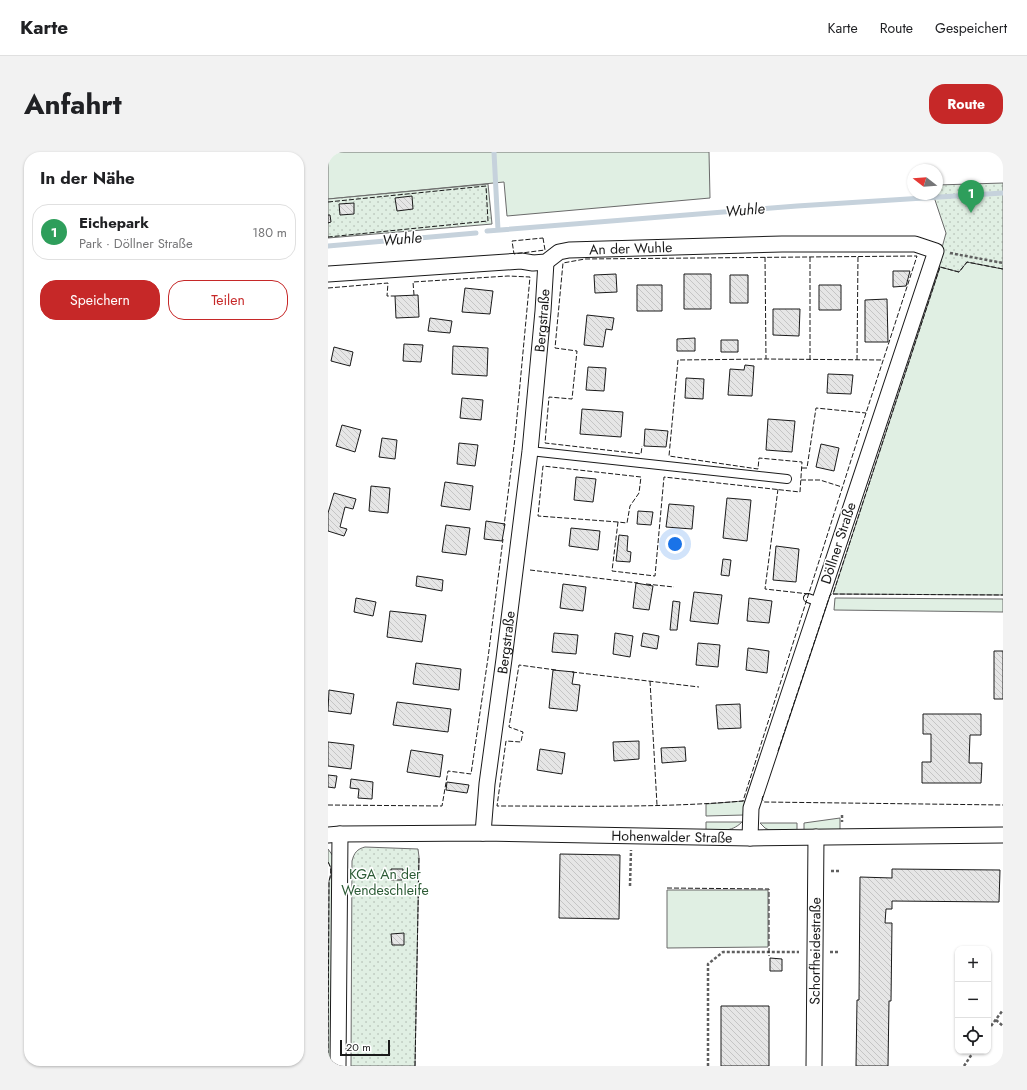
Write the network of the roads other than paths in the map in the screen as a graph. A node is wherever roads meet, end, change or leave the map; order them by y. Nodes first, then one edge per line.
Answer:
1 (936, 251) joint
2 (546, 262) junction
3 (328, 274) edge
4 (530, 451) junction
5 (788, 480) dead end
6 (483, 833) junction
7 (334, 834) edge
8 (1003, 835) edge
9 (816, 837) junction
10 (750, 838) junction
11 (338, 1066) edge
12 (814, 1066) edge

1 - 2 street, An der Wuhle
1 - 10 street, Döllner Straße
2 - 3 street
2 - 4 street, Bergstraße
4 - 5 lane
4 - 6 street, Bergstraße
6 - 7 street, Hohenwalder Straße
6 - 10 street, Hohenwalder Straße
7 - 11 street, Hohenwalder Straße
8 - 9 street, Hohenwalder Straße
9 - 10 street, Hohenwalder Straße
9 - 12 street, Schorfheidestraße

